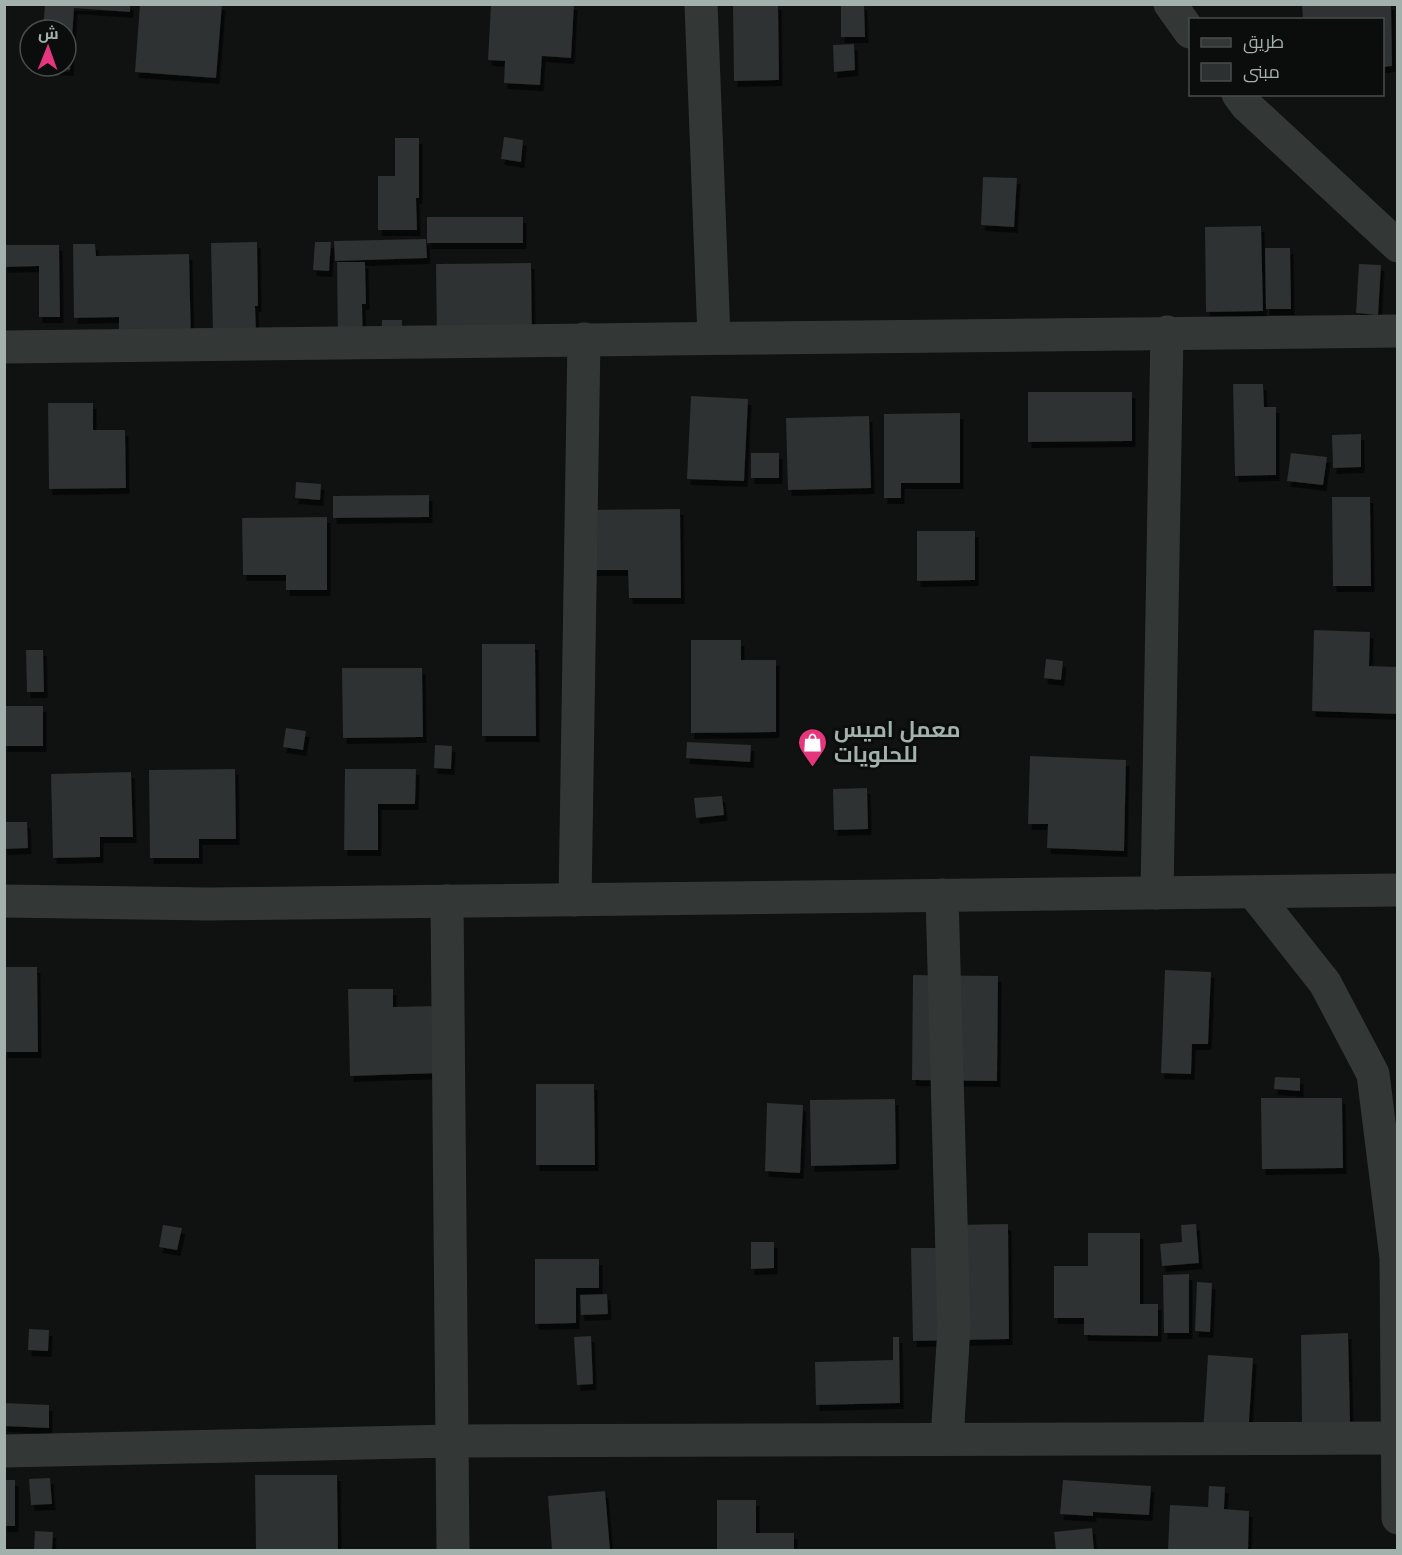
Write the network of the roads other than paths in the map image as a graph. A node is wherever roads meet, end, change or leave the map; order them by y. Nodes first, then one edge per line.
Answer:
1 (700, 4) edge
2 (1170, 4) edge
3 (1189, 29) edge
4 (1240, 96) edge
5 (1398, 246) edge
6 (1398, 331) edge
7 (1167, 332) junction
8 (714, 338) junction
9 (584, 339) junction
10 (4, 347) edge
11 (1398, 890) edge
12 (1253, 892) junction
13 (1157, 893) junction
14 (942, 895) junction
15 (575, 900) junction
16 (4, 901) edge
17 (447, 901) junction
18 (1396, 1438) edge
19 (947, 1439) junction
20 (452, 1441) junction
21 (4, 1451) edge
22 (1398, 1518) edge
23 (453, 1551) edge

1 - 8 street
2 - 3 street
4 - 5 street
6 - 7 street
7 - 8 street
7 - 13 street
8 - 9 street
9 - 10 street
9 - 15 street
11 - 12 street
12 - 13 street
12 - 18 street
13 - 14 street
14 - 15 street
14 - 19 street
15 - 17 street
16 - 17 street
17 - 20 street
18 - 19 street
18 - 22 street
19 - 20 street
20 - 21 street
20 - 23 street

